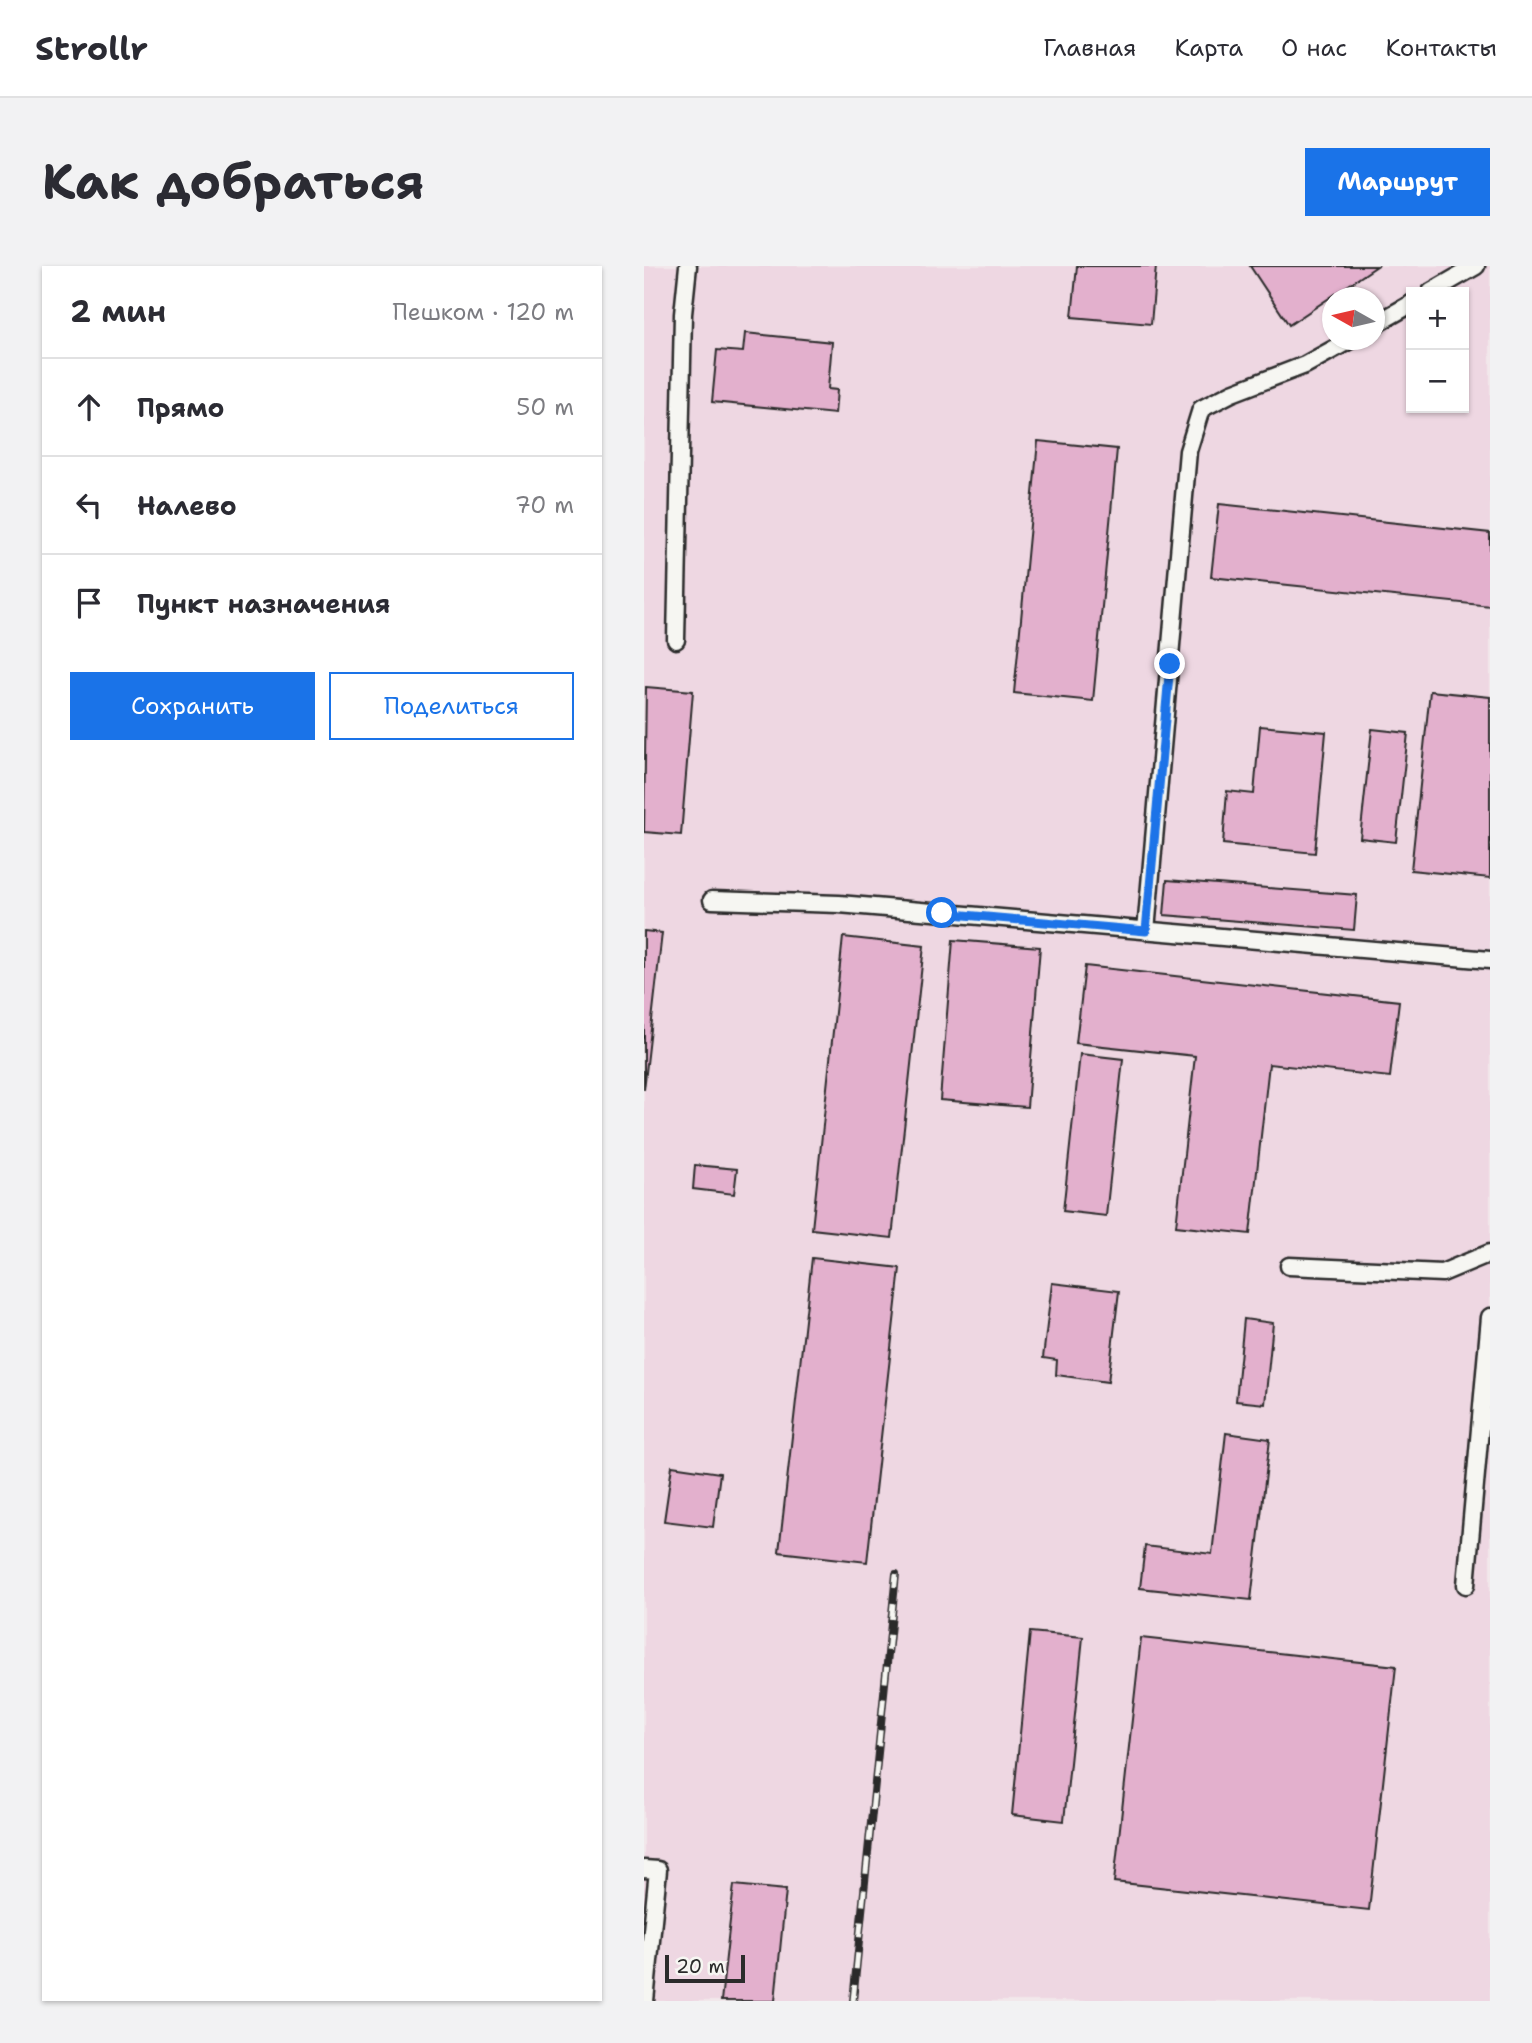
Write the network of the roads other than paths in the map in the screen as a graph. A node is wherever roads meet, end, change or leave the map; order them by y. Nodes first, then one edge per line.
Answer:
1 (688, 266) edge
2 (1476, 266) edge
3 (1440, 287) edge
4 (1406, 307) edge
5 (1385, 319) edge
6 (1331, 350) edge
7 (676, 640) dead end
8 (712, 900) dead end
9 (1146, 931) junction
10 (1490, 960) edge
11 (1490, 1252) edge
12 (1289, 1266) dead end
13 (1490, 1317) edge
14 (1466, 1585) dead end
15 (644, 1869) edge
16 (645, 2001) edge

1 - 7 lane
2 - 3 lane
4 - 5 lane
6 - 9 lane
8 - 9 lane
9 - 10 lane
11 - 12 lane
13 - 14 lane
15 - 16 lane

